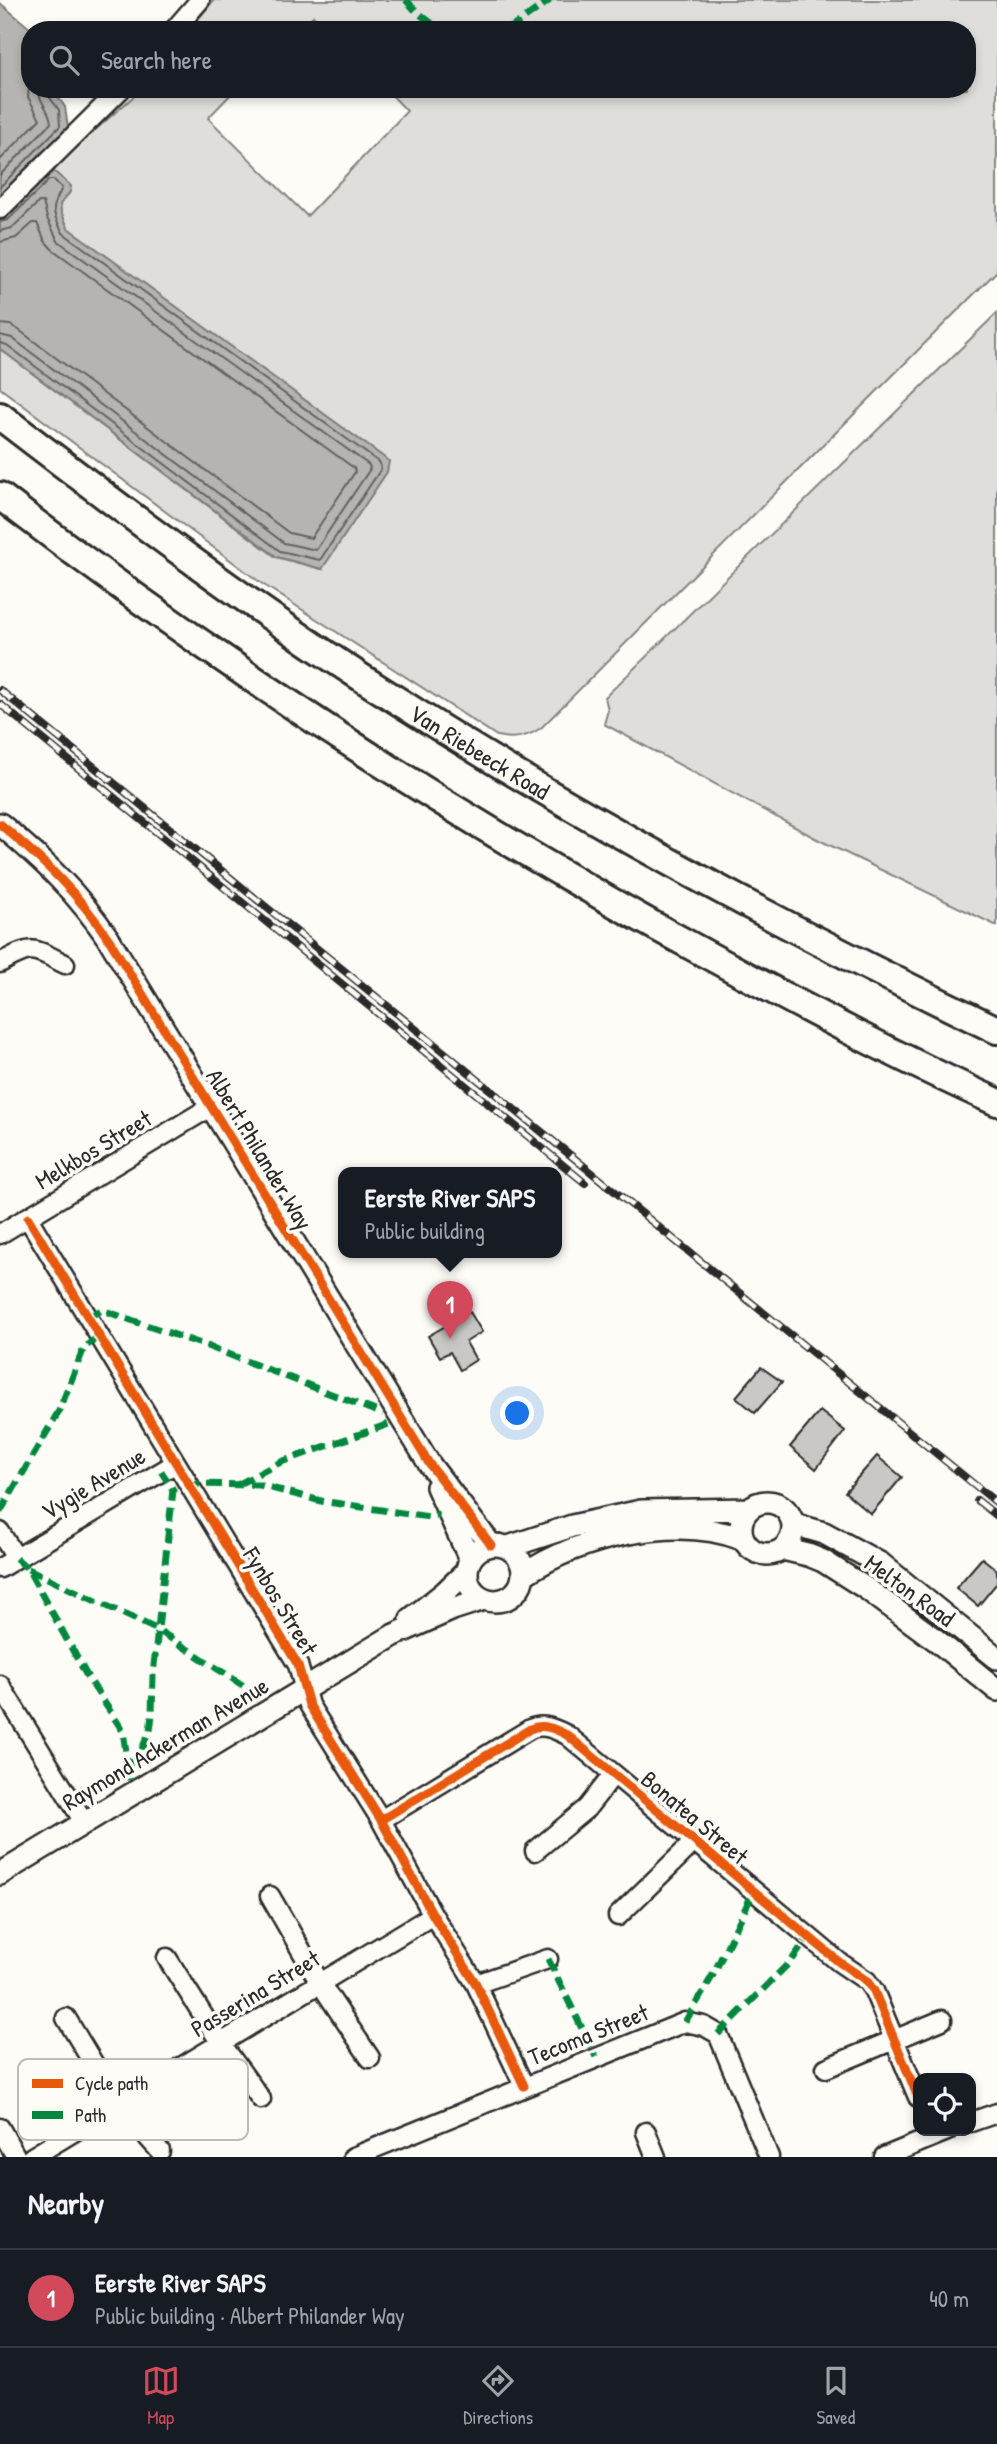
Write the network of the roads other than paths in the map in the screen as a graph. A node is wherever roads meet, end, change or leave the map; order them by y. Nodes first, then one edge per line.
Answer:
1 (200, 0) edge
2 (182, 21) edge
3 (112, 98) edge
4 (0, 209) edge
5 (0, 416) edge
6 (0, 496) edge
7 (0, 824) edge
8 (0, 963) edge
9 (65, 964) dead end
10 (997, 1030) edge
11 (997, 1102) edge
12 (212, 1106) junction
13 (28, 1218) junction
14 (0, 1234) edge
15 (176, 1463) junction
16 (430, 1465) junction
17 (749, 1509) junction
18 (793, 1524) junction
19 (0, 1532) edge
20 (743, 1539) junction
21 (500, 1546) junction
22 (783, 1549) junction
23 (16, 1558) junction
24 (468, 1565) junction
25 (0, 1568) edge
26 (523, 1576) junction
27 (484, 1599) junction
28 (394, 1635) junction
29 (997, 1658) edge
30 (0, 1685) edge
31 (304, 1689) junction
32 (997, 1690) edge
33 (7, 1713) edge
34 (613, 1775) junction
35 (381, 1820) junction
36 (84, 1822) junction
37 (695, 1841) junction
38 (535, 1851) dead end
39 (0, 1874) edge
40 (270, 1896) dead end
41 (433, 1915) junction
42 (618, 1916) dead end
43 (167, 1958) dead end
44 (548, 1959) dead end
45 (320, 1983) junction
46 (476, 1984) junction
47 (66, 2018) dead end
48 (942, 2020) dead end
49 (895, 2040) junction
50 (220, 2042) junction
51 (370, 2058) dead end
52 (91, 2059) edge
53 (192, 2059) edge
54 (232, 2059) edge
55 (826, 2068) dead end
56 (248, 2081) edge
57 (913, 2085) edge
58 (524, 2086) junction
59 (261, 2099) dead end
60 (997, 2113) edge
61 (976, 2120) edge
62 (0, 2129) edge
63 (646, 2132) dead end
64 (929, 2136) edge
65 (60, 2140) edge
66 (150, 2140) edge
67 (160, 2151) dead end
68 (16, 2157) edge
69 (32, 2157) edge
70 (353, 2157) edge
71 (656, 2157) edge
72 (769, 2157) edge
73 (884, 2157) edge

1 - 2 street
3 - 4 street
5 - 10 main road, Van Riebeeck Road
6 - 11 main road
7 - 12 street, Albert Philander Way
8 - 9 street
12 - 13 street, Melkbos Street
12 - 16 street, Albert Philander Way
13 - 14 street, Melkbos Street
13 - 15 street, Fynbos Street
15 - 23 street, Vygie Avenue
15 - 31 street, Fynbos Street
16 - 21 street, Albert Philander Way
16 - 24 street, Albert Philander Way
17 - 18 street
17 - 20 street
17 - 21 street
18 - 22 street
18 - 29 street, Melton Road
19 - 23 street
20 - 22 street
20 - 26 street
21 - 24 street
21 - 26 street
22 - 32 street, Melton Road
23 - 25 street, Vygie Avenue
24 - 27 street
24 - 28 street, Raymond Ackerman Avenue
26 - 27 street
27 - 28 street, Raymond Ackerman Avenue
28 - 31 street, Raymond Ackerman Avenue
30 - 33 street
31 - 35 street, Fynbos Street
31 - 36 street, Raymond Ackerman Avenue
33 - 36 street
34 - 35 street, Bonatea Street
34 - 37 street, Bonatea Street
34 - 38 street
35 - 41 street, Fynbos Street
36 - 39 street, Raymond Ackerman Avenue
37 - 42 street
37 - 49 street, Bonatea Street
40 - 45 street
41 - 45 street, Passerina Street
41 - 46 street, Fynbos Street
43 - 50 street
44 - 46 street
45 - 50 street, Passerina Street
45 - 51 street
46 - 58 street, Fynbos Street
47 - 52 street
48 - 49 street
49 - 55 street
49 - 57 street, Bonatea Street
50 - 53 street, Passerina Street
50 - 54 street
56 - 59 street
58 - 70 street, Tecoma Street
58 - 72 street, Tecoma Street
60 - 61 street
62 - 68 street
63 - 71 street
64 - 73 street
65 - 69 street, Passerina Street
66 - 67 street

